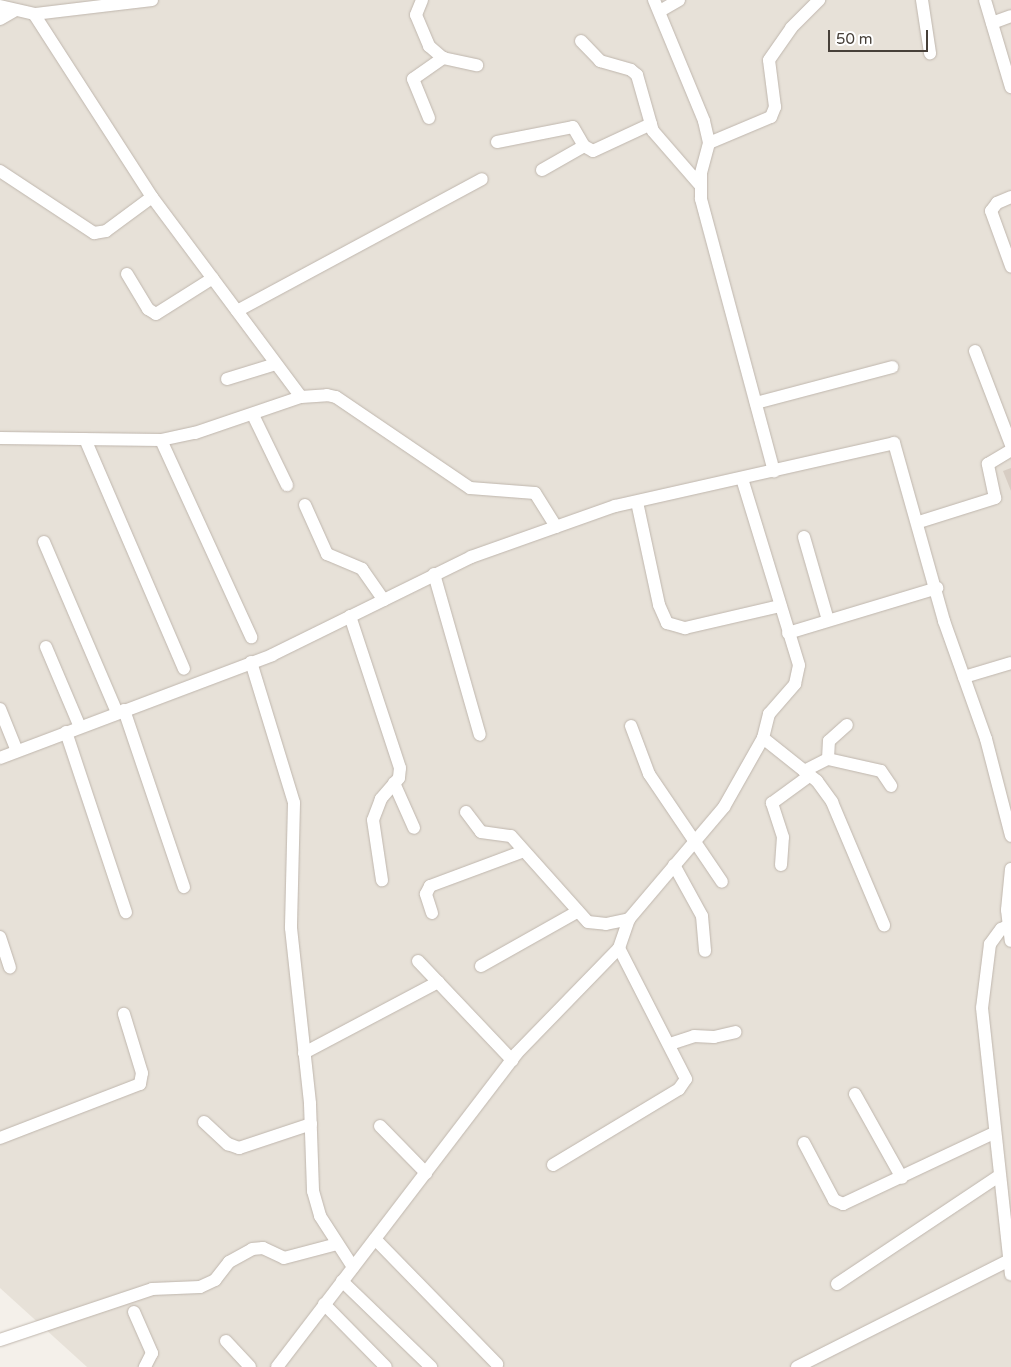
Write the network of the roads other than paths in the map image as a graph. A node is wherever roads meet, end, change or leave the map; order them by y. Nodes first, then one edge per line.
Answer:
1 (152, 0) edge
2 (422, 0) edge
3 (678, 0) edge
4 (819, 0) edge
5 (922, 0) edge
6 (985, 0) edge
7 (0, 6) edge
8 (657, 6) edge
9 (14, 11) junction
10 (34, 14) junction
11 (1011, 16) edge
12 (0, 19) edge
13 (992, 23) junction
14 (581, 41) dead end
15 (930, 53) dead end
16 (443, 58) junction
17 (477, 65) dead end
18 (1011, 87) edge
19 (429, 118) dead end
20 (650, 124) junction
21 (497, 142) dead end
22 (709, 143) junction
23 (584, 146) junction
24 (0, 170) edge
25 (542, 170) dead end
26 (482, 179) dead end
27 (700, 185) junction
28 (152, 197) junction
29 (1011, 198) edge
30 (1011, 266) edge
31 (127, 274) dead end
32 (212, 278) junction
33 (237, 311) junction
34 (975, 351) dead end
35 (276, 364) junction
36 (892, 367) dead end
37 (227, 379) dead end
38 (301, 397) junction
39 (756, 403) junction
40 (253, 415) junction
41 (0, 438) edge
42 (85, 439) junction
43 (161, 440) junction
44 (1011, 445) edge
45 (1011, 450) edge
46 (774, 471) junction
47 (742, 478) junction
48 (287, 485) dead end
49 (637, 502) junction
50 (304, 505) dead end
51 (919, 522) junction
52 (556, 527) junction
53 (804, 537) dead end
54 (44, 542) dead end
55 (434, 574) junction
56 (937, 588) junction
57 (384, 600) junction
58 (780, 606) junction
59 (350, 616) junction
60 (828, 620) junction
61 (788, 633) junction
62 (251, 637) dead end
63 (46, 647) dead end
64 (251, 662) junction
65 (1011, 664) edge
66 (184, 669) dead end
67 (964, 677) junction
68 (0, 709) edge
69 (121, 711) junction
70 (847, 725) dead end
71 (80, 726) junction
72 (631, 726) dead end
73 (66, 732) junction
74 (480, 735) dead end
75 (763, 738) junction
76 (17, 751) junction
77 (0, 758) edge
78 (828, 759) junction
79 (806, 773) junction
80 (394, 783) junction
81 (891, 786) dead end
82 (466, 812) dead end
83 (414, 828) dead end
84 (1011, 836) edge
85 (693, 844) junction
86 (524, 851) junction
87 (674, 865) junction
88 (781, 865) dead end
89 (1011, 869) edge
90 (382, 880) dead end
91 (722, 882) dead end
92 (184, 887) dead end
93 (126, 912) dead end
94 (577, 912) junction
95 (432, 913) dead end
96 (629, 920) junction
97 (884, 924) dead end
98 (1009, 924) edge
99 (0, 937) edge
100 (1011, 941) edge
101 (619, 948) junction
102 (705, 951) dead end
103 (418, 961) dead end
104 (482, 966) dead end
105 (10, 967) dead end
106 (438, 982) junction
107 (124, 1014) dead end
108 (735, 1032) dead end
109 (670, 1044) junction
110 (304, 1053) junction
111 (512, 1060) junction
112 (856, 1094) dead end
113 (204, 1122) dead end
114 (311, 1124) junction
115 (380, 1126) dead end
116 (994, 1133) junction
117 (0, 1138) edge
118 (804, 1143) dead end
119 (553, 1165) dead end
120 (1011, 1167) edge
121 (426, 1173) junction
122 (998, 1173) junction
123 (902, 1178) junction
124 (375, 1239) junction
125 (337, 1244) junction
126 (1008, 1261) junction
127 (352, 1267) junction
128 (1011, 1274) edge
129 (342, 1281) junction
130 (836, 1284) dead end
131 (324, 1304) junction
132 (134, 1312) dead end
133 (0, 1340) edge
134 (226, 1341) dead end
135 (497, 1364) dead end
136 (145, 1367) edge
137 (250, 1367) edge
138 (277, 1367) edge
139 (386, 1367) edge
140 (431, 1367) edge
141 (797, 1367) edge

1 - 10 street
2 - 16 street
3 - 8 street
4 - 22 street
5 - 15 street
6 - 13 street
7 - 9 street
8 - 22 street
9 - 10 street
9 - 12 street
10 - 28 street
11 - 13 street
13 - 18 street
14 - 20 street
16 - 17 street
16 - 19 street
20 - 23 street
20 - 27 street
21 - 23 street
22 - 27 street
23 - 25 street
24 - 28 street
26 - 33 street
27 - 39 street
28 - 32 street
29 - 30 street
31 - 32 street
32 - 33 street
33 - 35 street
34 - 44 street
35 - 37 street
35 - 38 street
36 - 39 street
38 - 40 street
38 - 52 street
39 - 46 street
40 - 43 street
40 - 48 street
41 - 42 street
42 - 43 street
42 - 66 street
43 - 62 street
45 - 51 street
46 - 47 street
46 - 51 street
47 - 49 street
47 - 58 street
49 - 52 street
49 - 58 street
50 - 57 street
51 - 56 street
52 - 55 street
53 - 60 street
54 - 69 street
55 - 57 street
55 - 74 street
56 - 60 street
56 - 67 street
57 - 59 street
58 - 61 street
59 - 64 street
59 - 80 street
60 - 61 street
61 - 75 street
63 - 71 street
64 - 69 street
64 - 110 street
65 - 67 street
67 - 84 street
68 - 76 street
69 - 71 street
69 - 92 street
70 - 78 street
71 - 73 street
72 - 85 street
73 - 76 street
73 - 93 street
75 - 79 street
75 - 85 street
76 - 77 street
78 - 79 street
78 - 81 street
79 - 88 street
79 - 97 street
80 - 83 street
80 - 90 street
82 - 86 street
85 - 87 street
85 - 91 street
86 - 94 street
86 - 95 street
87 - 96 street
87 - 102 street
89 - 98 street
94 - 96 street
94 - 104 street
96 - 101 street
98 - 100 street
98 - 116 street
99 - 105 street
101 - 109 street
101 - 111 street
103 - 106 street
106 - 110 street
106 - 111 street
107 - 117 street
108 - 109 street
109 - 119 street
110 - 114 street
111 - 121 street
112 - 123 street
113 - 114 street
114 - 125 street
115 - 121 street
116 - 122 street
116 - 123 street
118 - 123 street
120 - 122 street
121 - 124 street
122 - 126 street
122 - 130 street
124 - 127 street
124 - 135 street
125 - 127 street
125 - 133 street
126 - 128 street
126 - 141 street
127 - 129 street
129 - 131 street
129 - 140 street
131 - 138 street
131 - 139 street
132 - 136 street
134 - 137 street

